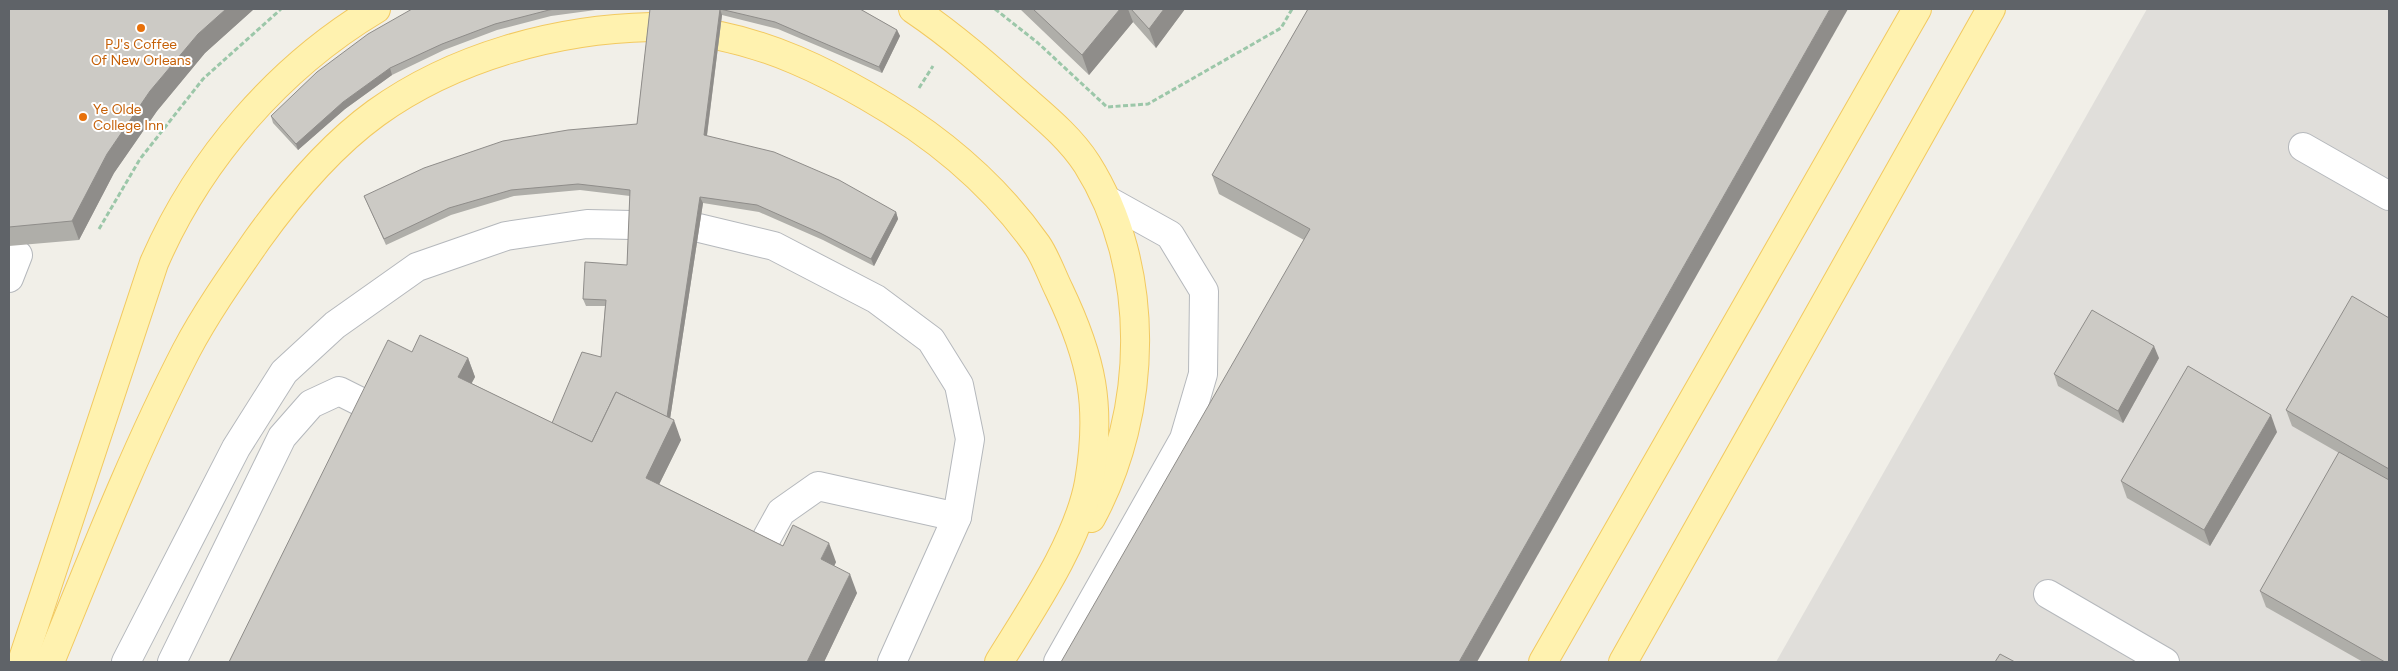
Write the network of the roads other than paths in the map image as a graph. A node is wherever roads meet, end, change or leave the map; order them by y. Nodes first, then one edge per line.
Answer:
1 (376, 9) edge
2 (913, 9) edge
3 (1917, 9) edge
4 (1991, 9) edge
5 (651, 27) edge
6 (720, 36) edge
7 (2303, 147) dead end
8 (2389, 196) edge
9 (1107, 200) junction
10 (632, 225) edge
11 (699, 228) edge
12 (371, 406) edge
13 (957, 517) junction
14 (760, 550) edge
15 (2048, 594) dead end
16 (1001, 659) edge
17 (22, 662) edge
18 (50, 662) edge
19 (126, 662) edge
20 (172, 662) edge
21 (892, 662) edge
22 (1058, 662) edge
23 (1543, 662) edge
24 (1623, 662) edge
25 (2165, 662) edge

1 - 17 main road
2 - 9 main road
3 - 23 main road
4 - 24 main road
5 - 18 main road
6 - 16 main road
7 - 8 street
9 - 16 main road
9 - 22 street
10 - 19 street
11 - 13 street
12 - 20 street
13 - 14 street
13 - 21 street
15 - 25 street

